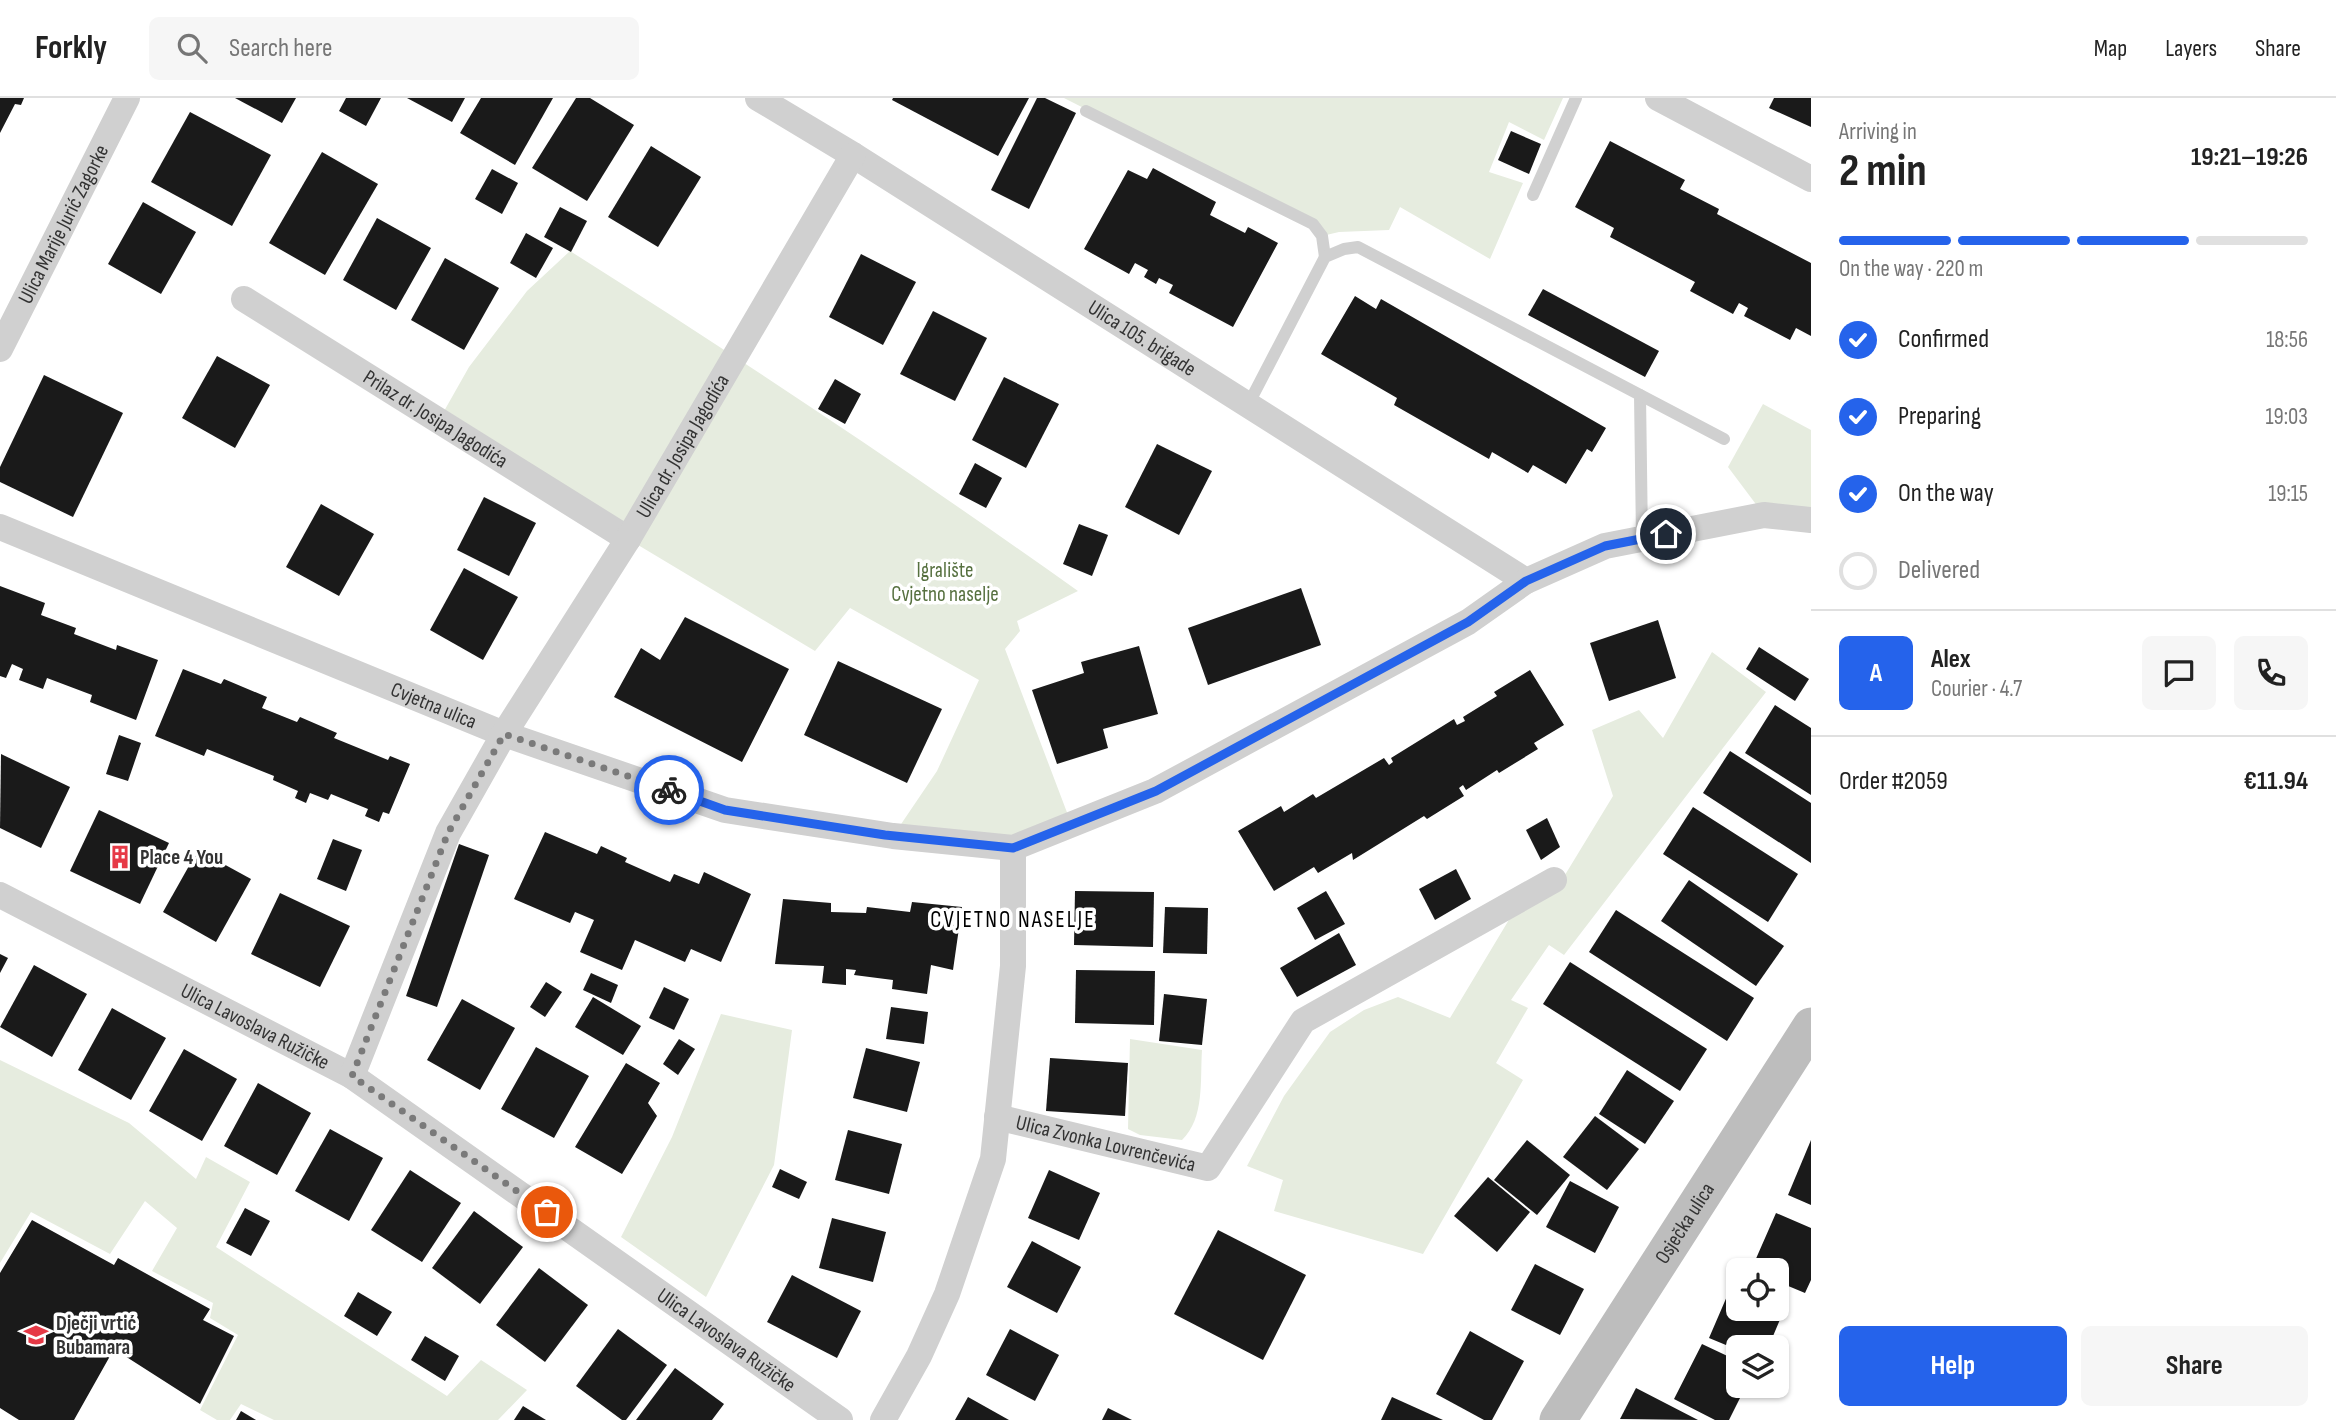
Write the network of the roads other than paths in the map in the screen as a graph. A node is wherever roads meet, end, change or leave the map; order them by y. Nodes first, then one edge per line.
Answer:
1 (127, 98) edge
2 (758, 98) edge
3 (1576, 98) edge
4 (1658, 98) edge
5 (1086, 111) dead end
6 (853, 155) junction
7 (1811, 179) edge
8 (1533, 195) dead end
9 (1325, 257) junction
10 (244, 299) dead end
11 (0, 349) edge
12 (1640, 395) junction
13 (1248, 405) junction
14 (1724, 439) dead end
15 (1811, 520) edge
16 (0, 527) edge
17 (628, 539) junction
18 (1642, 539) junction
19 (1526, 581) junction
20 (504, 734) junction
21 (1013, 848) junction
22 (1554, 880) dead end
23 (0, 895) edge
24 (1811, 1026) edge
25 (352, 1076) junction
26 (997, 1117) junction
27 (840, 1420) edge
28 (883, 1420) edge
29 (1558, 1420) edge

1 - 11 street, Ulica Marije Jurić Zagorke
2 - 6 street, Ulica 105. brigade
3 - 8 lane
4 - 7 street
5 - 9 lane
6 - 13 street, Ulica 105. brigade
6 - 17 street, Ulica dr. Josipa Jagodića
9 - 12 lane
9 - 13 lane
10 - 17 street, Prilaz dr. Josipa Jagodića
12 - 14 lane
12 - 18 lane
13 - 19 street, Ulica 105. brigade
15 - 18 street, Cvjetna ulica
16 - 20 street, Cvjetna ulica
17 - 20 street, Ulica dr. Josipa Jagodića
18 - 19 street, Cvjetna ulica
19 - 21 street, Cvjetna ulica
20 - 21 street, Cvjetna ulica
20 - 25 street, Ulica dr. Josipa Jagodića
21 - 26 street, Ulica Zvonka Lovrenčevića
22 - 26 street, Ulica Zvonka Lovrenčevića
23 - 25 street, Ulica Lavoslava Ružičke
24 - 29 street, Osječka ulica
25 - 27 street, Ulica Lavoslava Ružičke
26 - 28 street, Ulica Zvonka Lovrenčevića

